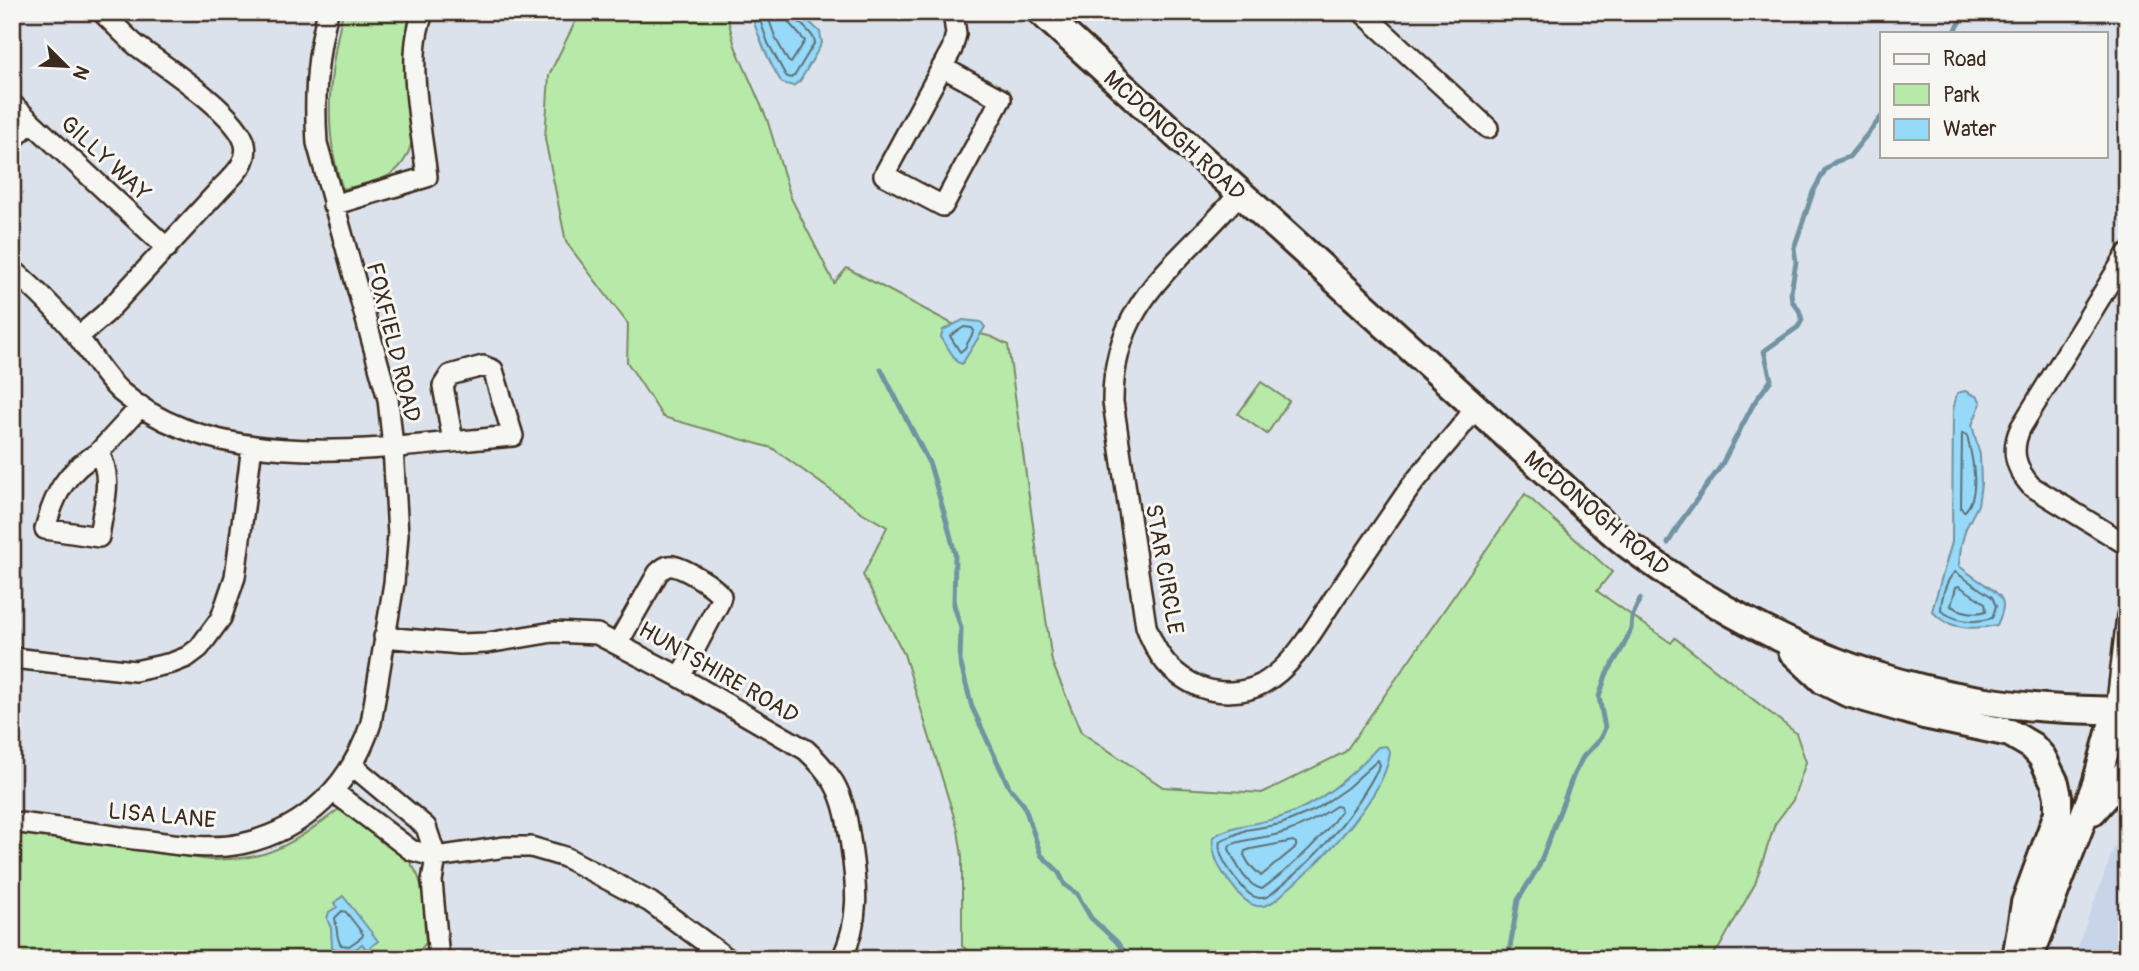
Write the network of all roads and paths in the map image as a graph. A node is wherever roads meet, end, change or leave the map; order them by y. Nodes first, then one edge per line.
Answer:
1 (102, 12) edge
2 (328, 12) edge
3 (424, 12) edge
4 (953, 12) edge
5 (1041, 12) edge
6 (1362, 12) edge
7 (942, 67) junction
8 (12, 104) edge
9 (30, 122) junction
10 (1488, 128) dead end
11 (12, 141) edge
12 (1239, 194) junction
13 (332, 205) junction
14 (167, 248) junction
15 (2127, 254) edge
16 (12, 269) edge
17 (78, 337) junction
18 (141, 406) junction
19 (1475, 408) junction
20 (453, 441) junction
21 (252, 446) junction
22 (393, 447) junction
23 (98, 453) dead end
24 (2127, 545) edge
25 (2127, 616) edge
26 (384, 637) junction
27 (1778, 638) junction
28 (618, 643) junction
29 (12, 658) edge
30 (680, 677) junction
31 (2121, 711) edge
32 (353, 766) junction
33 (2127, 772) edge
34 (334, 792) junction
35 (12, 821) edge
36 (2079, 828) junction
37 (436, 857) junction
38 (439, 959) edge
39 (728, 959) edge
40 (842, 959) edge
41 (2017, 959) edge
42 (2029, 959) edge

1 - 14 street
2 - 13 street, FOXFIELD ROAD
3 - 13 street
4 - 7 street
5 - 12 main road, MCDONOGH ROAD
6 - 10 street
7 - 7 street
8 - 9 street, GILLY WAY
9 - 11 street
9 - 14 street, GILLY WAY
12 - 19 main road, MCDONOGH ROAD
12 - 19 street, STAR CIRCLE
13 - 22 street, FOXFIELD ROAD
14 - 17 street
15 - 24 street
16 - 17 street
17 - 18 street
18 - 21 street
18 - 23 street
19 - 27 main road, MCDONOGH ROAD
20 - 20 street
20 - 22 street
21 - 22 street
21 - 29 street
22 - 26 street, FOXFIELD ROAD
25 - 31 street
26 - 28 street, HUNTSHIRE ROAD
26 - 32 street, FOXFIELD ROAD
27 - 31 main road, MCDONOGH ROAD
27 - 41 main road
28 - 30 street, HUNTSHIRE ROAD
28 - 30 street
30 - 40 street, HUNTSHIRE ROAD
31 - 36 main road
32 - 34 street, FOXFIELD ROAD
32 - 37 street
33 - 36 main road
34 - 35 street, LISA LANE
34 - 37 street
36 - 42 main road
37 - 38 street
37 - 39 street

